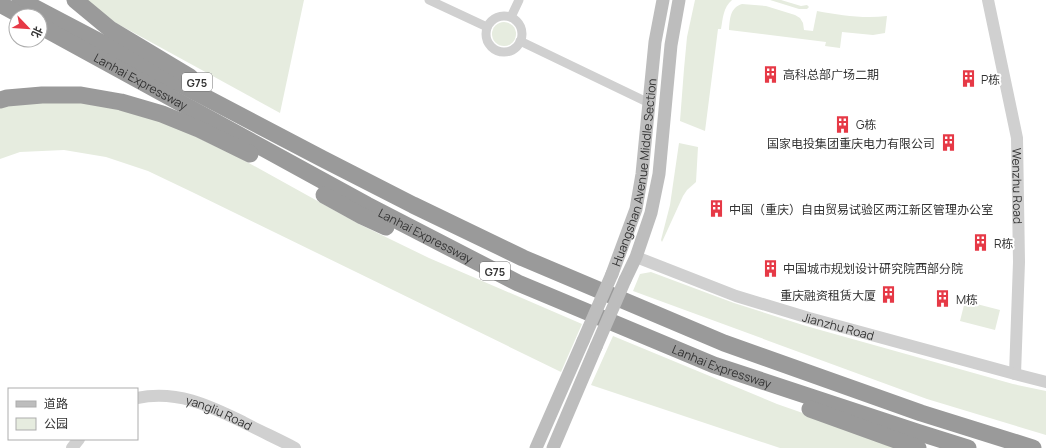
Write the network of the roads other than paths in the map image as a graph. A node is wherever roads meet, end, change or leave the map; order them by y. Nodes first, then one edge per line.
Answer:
1 (20, 0) edge
2 (75, 0) edge
3 (429, 0) edge
4 (519, 0) edge
5 (663, 0) edge
6 (679, 0) edge
7 (988, 0) edge
8 (29, 8) edge
9 (511, 17) junction
10 (48, 25) edge
11 (487, 27) junction
12 (520, 41) junction
13 (0, 100) edge
14 (649, 103) junction
15 (323, 159) junction
16 (636, 256) junction
17 (518, 283) junction
18 (714, 365) junction
19 (1014, 374) junction
20 (1046, 382) edge
21 (138, 398) edge
22 (138, 404) edge
23 (70, 440) edge
24 (78, 440) edge
25 (1014, 443) junction
26 (64, 448) edge
27 (72, 448) edge
28 (283, 448) edge
29 (296, 448) edge
30 (536, 448) edge
31 (553, 448) edge
32 (918, 448) edge
33 (968, 448) edge
34 (1033, 448) edge
35 (1042, 448) edge

1 - 8 highway
2 - 15 highway, G75
3 - 11 street
4 - 9 street
5 - 14 main road, Huangshan Avenue Middle Section
6 - 16 main road, Huangshan Avenue Middle Section
7 - 19 street, Wenzhu Road
9 - 11 street
9 - 12 street
10 - 15 highway
10 - 17 highway, Lanhai Expressway / G75
11 - 12 street
12 - 14 street
13 - 17 highway
14 - 30 main road, Huangshan Avenue Middle Section, bridge
15 - 25 highway, Lanhai Expressway / G75
16 - 19 street, Jianzhu Road
16 - 31 main road, Huangshan Avenue Middle Section, bridge
17 - 18 highway, Lanhai Expressway / G75
18 - 32 highway
18 - 33 highway, Lanhai Expressway / G75
19 - 20 street, Jianzhu Road
21 - 29 street, yangliu Road
22 - 28 street, yangliu Road
23 - 26 street
24 - 27 street
25 - 34 highway, Lanhai Expressway / G75
25 - 35 highway

